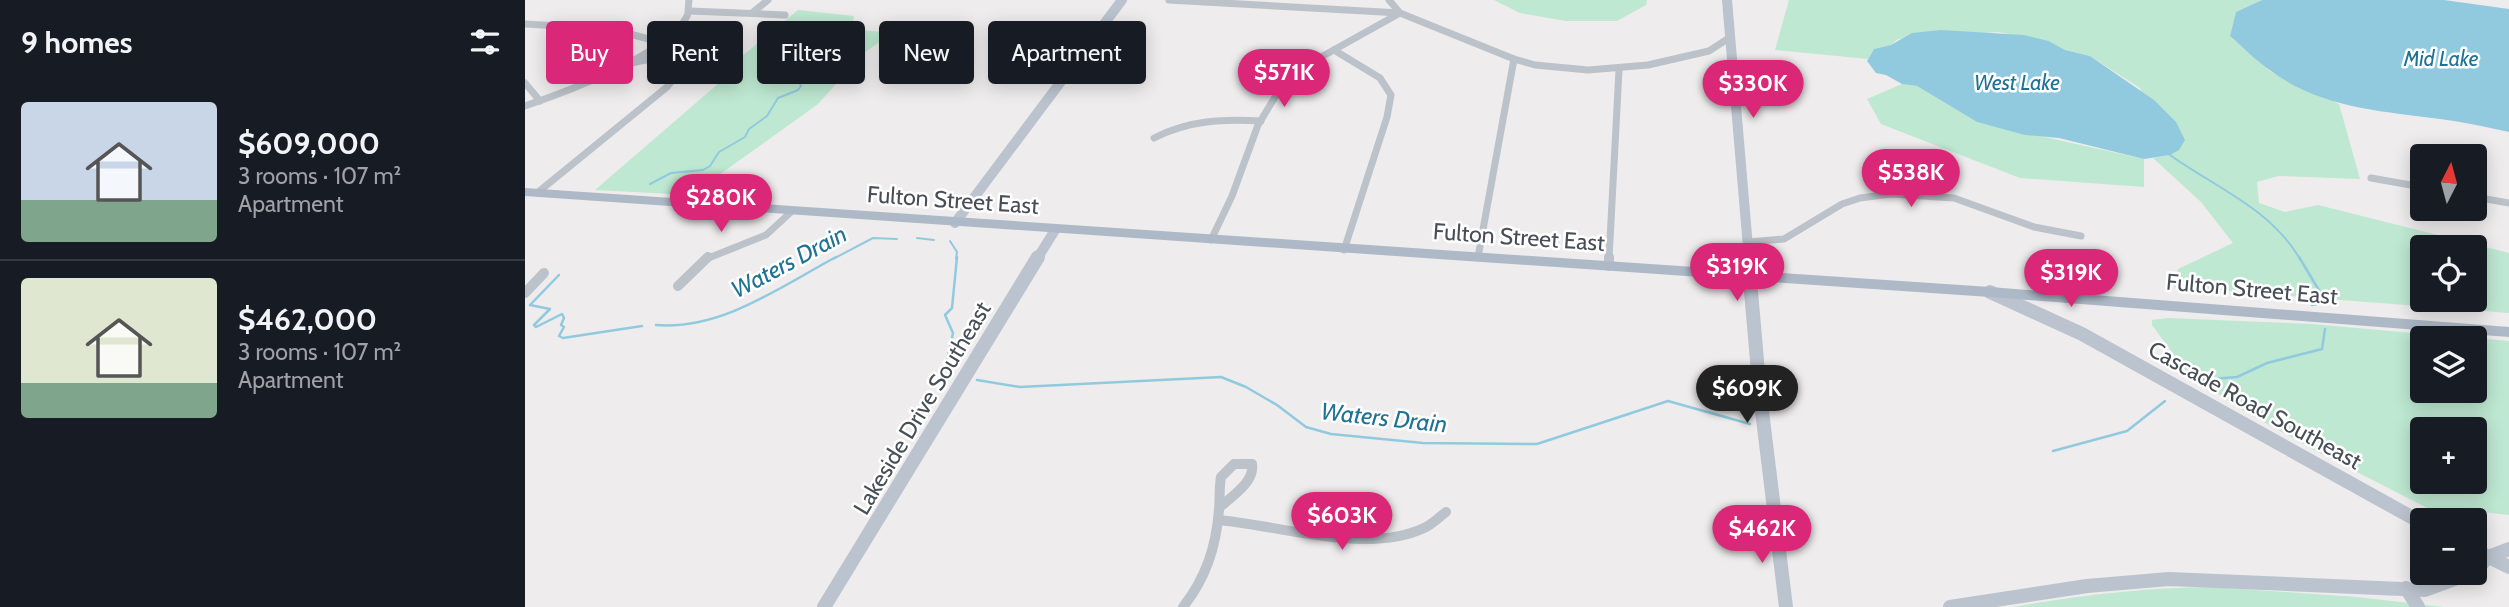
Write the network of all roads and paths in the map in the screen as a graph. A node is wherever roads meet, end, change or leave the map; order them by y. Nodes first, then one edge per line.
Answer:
1 (689, 0) edge
2 (768, 0) edge
3 (1122, 0) edge
4 (1169, 0) edge
5 (1389, 0) edge
6 (1727, 0) edge
7 (690, 11) junction
8 (752, 13) junction
9 (1401, 13) junction
10 (785, 15) dead end
11 (685, 21) edge
12 (525, 24) edge
13 (647, 37) edge
14 (1729, 38) junction
15 (1334, 50) junction
16 (1514, 59) junction
17 (633, 63) edge
18 (1619, 70) junction
19 (525, 83) edge
20 (580, 84) edge
21 (540, 101) junction
22 (525, 106) edge
23 (1261, 121) junction
24 (1154, 138) dead end
25 (2371, 178) dead end
26 (2410, 185) edge
27 (531, 193) edge
28 (2487, 199) edge
29 (2509, 204) edge
30 (791, 212) junction
31 (955, 223) junction
32 (1055, 230) junction
33 (2081, 236) dead end
34 (1211, 240) junction
35 (1749, 242) junction
36 (1344, 250) junction
37 (1478, 257) junction
38 (1609, 266) junction
39 (544, 273) dead end
40 (1752, 276) junction
41 (678, 286) dead end
42 (1990, 292) junction
43 (525, 293) edge
44 (2509, 332) edge
45 (1220, 507) dead end
46 (1446, 512) dead end
47 (2410, 516) edge
48 (1218, 520) junction
49 (2509, 549) edge
50 (2487, 553) edge
51 (2487, 557) edge
52 (2509, 567) edge
53 (2439, 585) edge
54 (2406, 589) junction
55 (824, 607) edge
56 (1182, 607) edge
57 (1786, 607) edge
58 (1950, 607) edge
59 (2418, 607) edge

1 - 7 street
2 - 8 street
3 - 31 street
4 - 9 street
5 - 9 street
6 - 14 street
7 - 8 street
7 - 11 street
8 - 10 street
9 - 15 street
9 - 16 street
12 - 13 street
14 - 18 street
14 - 35 street
15 - 23 street
15 - 36 street
16 - 18 street
16 - 37 street
17 - 27 street
18 - 38 street
19 - 21 street
20 - 21 street
21 - 22 street
23 - 24 street
23 - 34 street
25 - 26 street
27 - 30 main road, Fulton Street East
28 - 29 street
30 - 31 main road, Fulton Street East
30 - 41 street
31 - 32 main road, Fulton Street East
32 - 34 main road, Fulton Street East
32 - 55 street, Lakeside Drive Southeast
33 - 35 street
34 - 36 main road, Fulton Street East
35 - 40 street
36 - 37 main road, Fulton Street East
37 - 38 main road, Fulton Street East
38 - 40 main road, Fulton Street East
39 - 43 street
40 - 42 main road, Fulton Street East
40 - 57 street
42 - 44 main road, Fulton Street East
42 - 47 street, Cascade Road Southeast
45 - 48 street
46 - 48 street
48 - 56 street
49 - 50 street
51 - 52 street
53 - 54 street
54 - 58 street
54 - 59 street

